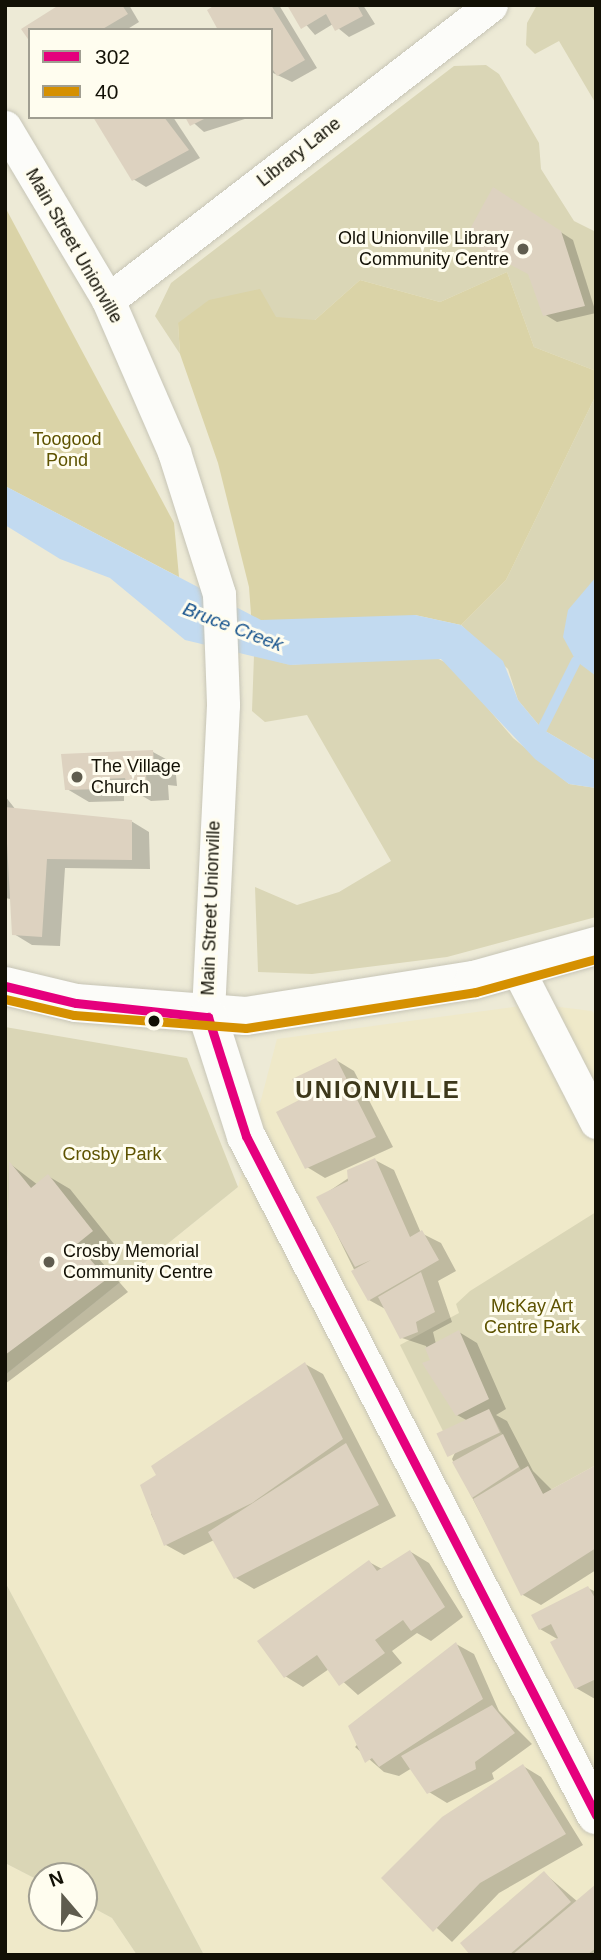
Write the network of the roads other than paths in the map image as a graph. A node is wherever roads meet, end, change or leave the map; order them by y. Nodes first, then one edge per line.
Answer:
1 (491, 5) edge
2 (5, 127) edge
3 (108, 300) junction
4 (596, 946) edge
5 (518, 970) junction
6 (5, 986) edge
7 (208, 1017) junction
8 (596, 1122) edge
9 (596, 1815) edge

1 - 3 street, Library Lane
2 - 3 street, Main Street Unionville
3 - 7 street, Main Street Unionville
4 - 5 main road
5 - 7 main road
5 - 8 street
6 - 7 main road
7 - 9 main road, Main Street Unionville

